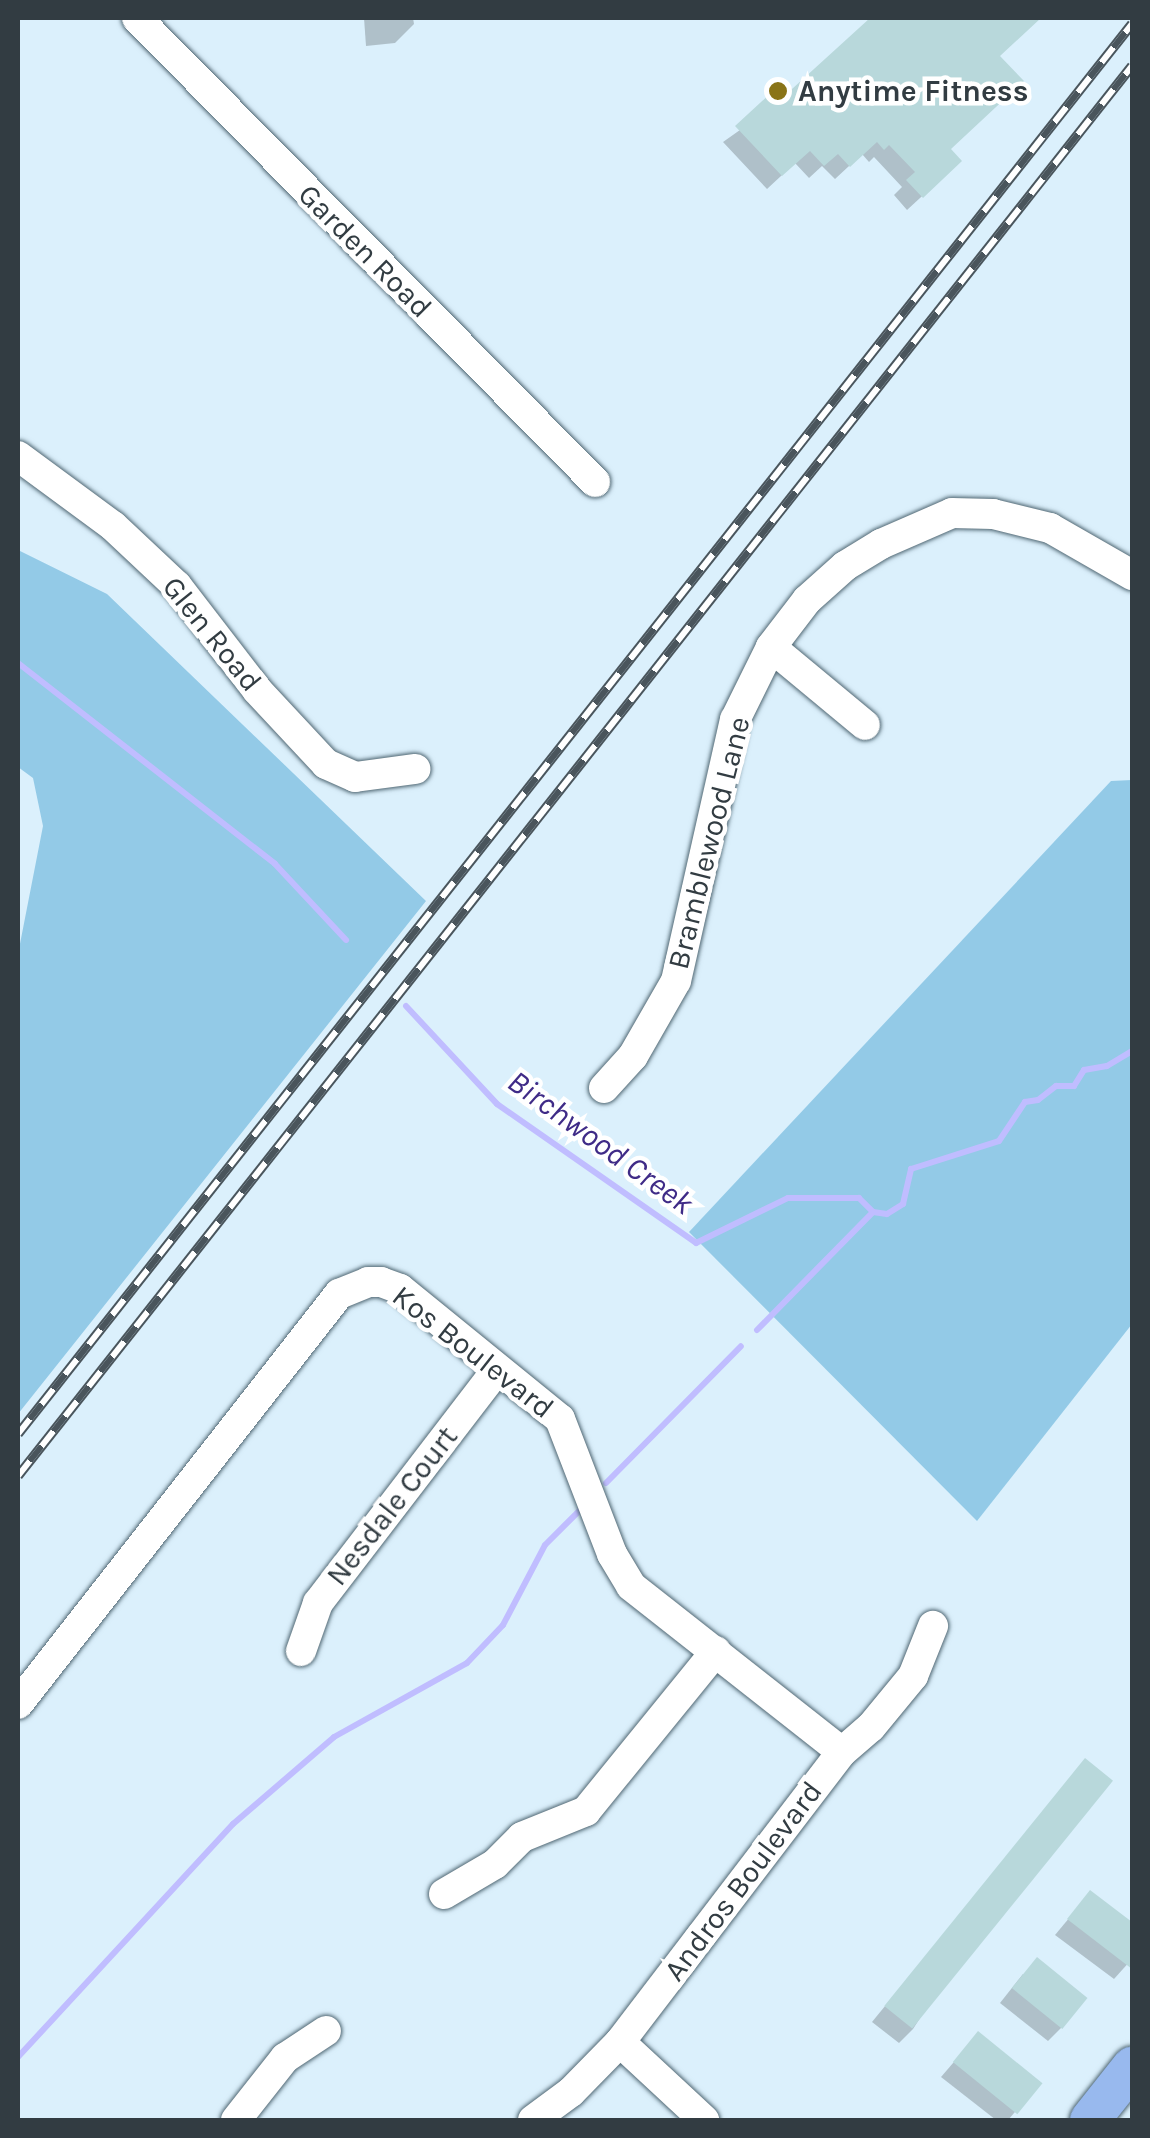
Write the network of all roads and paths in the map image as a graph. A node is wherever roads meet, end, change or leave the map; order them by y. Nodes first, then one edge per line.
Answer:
1 (137, 18) edge
2 (18, 456) edge
3 (595, 482) dead end
4 (1132, 575) edge
5 (770, 647) junction
6 (865, 726) dead end
7 (415, 770) dead end
8 (604, 1088) dead end
9 (497, 1370) junction
10 (933, 1626) dead end
11 (301, 1650) dead end
12 (716, 1651) junction
13 (18, 1704) edge
14 (842, 1752) junction
15 (444, 1894) dead end
16 (326, 2031) dead end
17 (620, 2042) junction
18 (1132, 2067) edge
19 (236, 2120) edge
20 (532, 2120) edge
21 (704, 2120) edge
22 (1090, 2120) edge

1 - 3 street, Garden Road
2 - 7 street, Glen Road
4 - 5 street, Bramblewood Lane
5 - 6 street
5 - 8 street, Bramblewood Lane
9 - 11 street, Nesdale Court
9 - 12 street, Kos Boulevard
9 - 13 street, Kos Boulevard
10 - 14 street, Andros Boulevard
12 - 14 street, Kos Boulevard
12 - 15 street
14 - 17 street, Andros Boulevard
16 - 19 street
17 - 20 street, Andros Boulevard
17 - 21 street
18 - 22 main road

